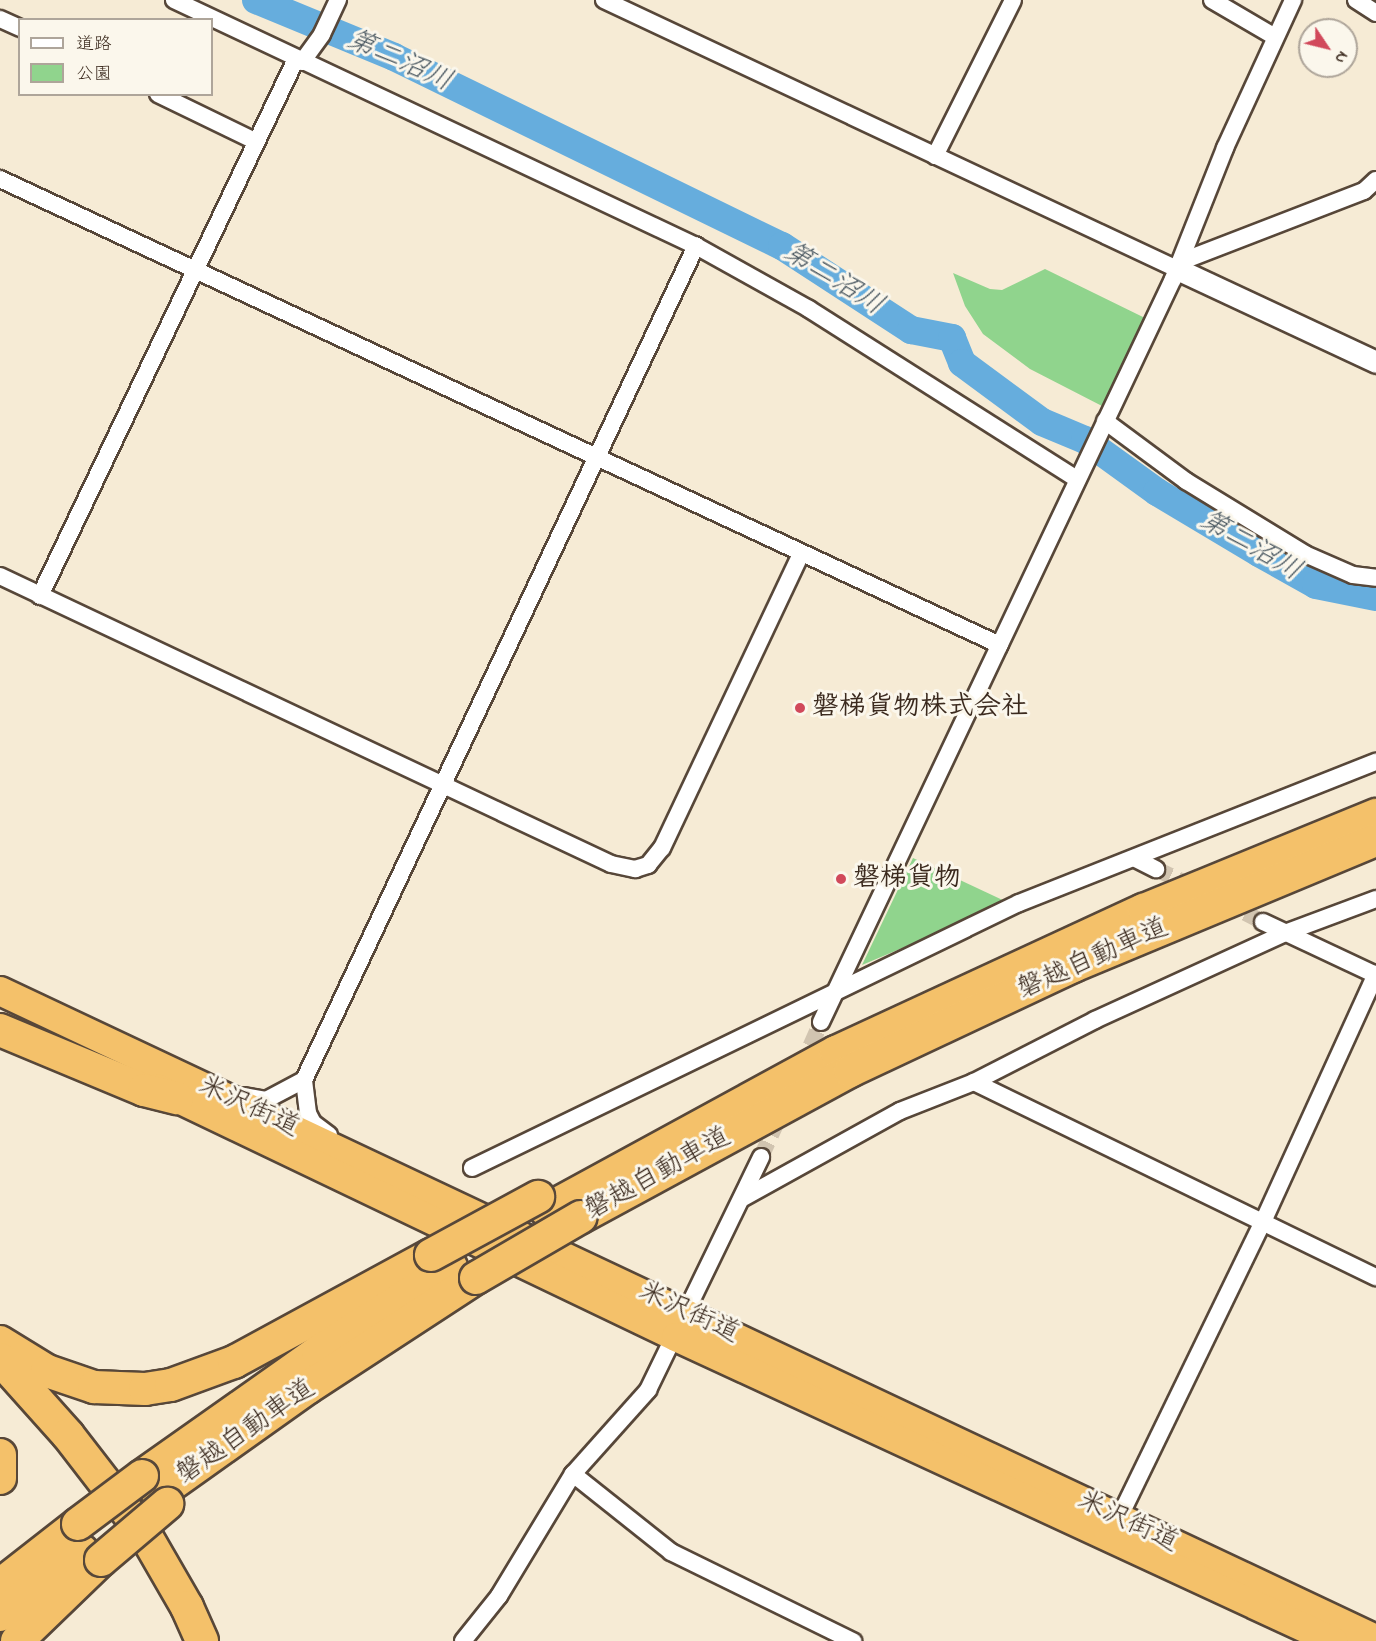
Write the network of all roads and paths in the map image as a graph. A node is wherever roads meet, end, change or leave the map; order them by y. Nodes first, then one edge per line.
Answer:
1 (174, 0) edge
2 (338, 0) edge
3 (604, 0) edge
4 (1013, 0) edge
5 (1212, 0) edge
6 (1293, 0) edge
7 (1356, 0) edge
8 (1376, 13) edge
9 (212, 18) edge
10 (0, 19) edge
11 (213, 19) edge
12 (18, 27) edge
13 (1275, 37) junction
14 (299, 60) junction
15 (162, 96) edge
16 (255, 141) junction
17 (935, 156) junction
18 (0, 179) edge
19 (1376, 180) edge
20 (696, 246) junction
21 (1179, 266) junction
22 (197, 269) junction
23 (1376, 362) edge
24 (1102, 425) junction
25 (597, 460) junction
26 (1077, 479) junction
27 (801, 554) junction
28 (0, 576) edge
29 (1376, 578) edge
30 (40, 596) junction
31 (1000, 645) junction
32 (1376, 762) edge
33 (445, 785) junction
34 (1376, 815) edge
35 (1376, 840) edge
36 (1134, 858) junction
37 (1156, 869) tunnel mouth
38 (1376, 899) edge
39 (1263, 922) tunnel mouth
40 (1285, 933) junction
41 (1376, 975) edge
42 (836, 990) junction
43 (0, 991) edge
44 (0, 1014) edge
45 (821, 1022) tunnel mouth
46 (0, 1030) edge
47 (304, 1080) junction
48 (974, 1082) junction
49 (190, 1091) junction
50 (761, 1157) tunnel mouth
51 (472, 1168) dead end
52 (436, 1195) junction
53 (742, 1198) junction
54 (1262, 1224) junction
55 (453, 1267) junction
56 (1376, 1277) edge
57 (682, 1325) junction
58 (0, 1342) edge
59 (0, 1359) edge
60 (0, 1381) edge
61 (0, 1455) edge
62 (573, 1474) junction
63 (0, 1478) edge
64 (156, 1491) junction
65 (1119, 1518) junction
66 (89, 1543) junction
67 (0, 1585) edge
68 (0, 1615) edge
69 (833, 1637) edge
70 (1376, 1639) edge
71 (17, 1641) edge
72 (186, 1641) edge
73 (202, 1641) edge
74 (463, 1641) edge
75 (853, 1641) edge
76 (1333, 1641) edge

1 - 9 street
2 - 14 street
3 - 17 street
4 - 17 street
5 - 13 street
6 - 13 street
7 - 8 street
10 - 12 street
11 - 14 street
13 - 21 street
14 - 16 street
14 - 20 street
15 - 16 street
16 - 22 street
17 - 21 street
18 - 22 street
19 - 21 street
20 - 25 street
20 - 26 street
21 - 23 street
21 - 24 street
22 - 25 street
22 - 30 street
24 - 26 street
24 - 29 street
25 - 27 street
25 - 33 street
26 - 31 street
27 - 31 street
27 - 33 street
28 - 30 street
30 - 33 street
31 - 42 street
32 - 36 street
33 - 47 street
34 - 55 highway, 磐越自動車道
35 - 55 highway, 磐越自動車道, bridge
36 - 37 street
36 - 42 street
38 - 40 street
39 - 40 street
40 - 41 street
40 - 48 street
41 - 54 street
42 - 45 street
42 - 51 street
43 - 49 highway, 米沢街道
44 - 49 highway, 米沢街道
46 - 49 highway
47 - 49 street
47 - 52 street
48 - 53 street
48 - 54 street
49 - 52 highway, 米沢街道
49 - 57 highway, 米沢街道
50 - 53 street
52 - 57 highway, 米沢街道
53 - 57 street
54 - 56 street
54 - 65 street
55 - 58 highway
55 - 64 highway, 磐越自動車道
55 - 64 highway, 磐越自動車道
57 - 62 street
57 - 65 highway, 米沢街道
57 - 76 highway, 米沢街道
59 - 73 highway
60 - 72 highway
61 - 63 highway
62 - 69 street
62 - 74 street
64 - 66 highway, 磐越自動車道, bridge
64 - 66 highway, bridge
65 - 70 highway, 米沢街道
66 - 67 highway, 磐越自動車道
66 - 68 highway, 磐越自動車道
66 - 71 highway
69 - 75 street

